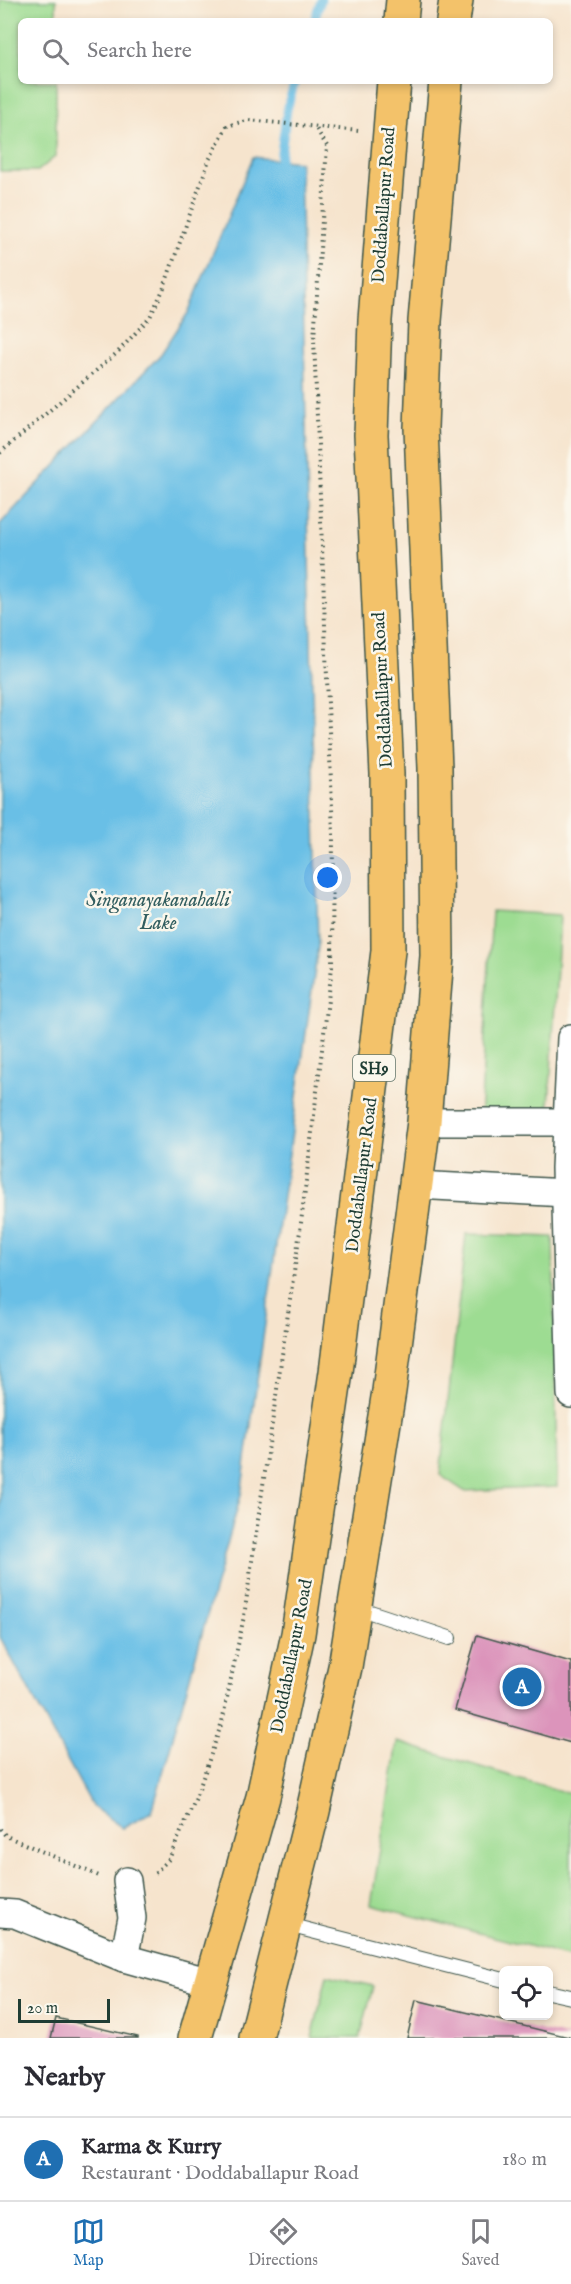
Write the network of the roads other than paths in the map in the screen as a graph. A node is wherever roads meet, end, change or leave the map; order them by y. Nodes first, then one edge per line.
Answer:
1 (404, 0) edge
2 (456, 0) edge
3 (401, 18) edge
4 (453, 18) edge
5 (394, 84) edge
6 (446, 84) edge
7 (571, 1038) edge
8 (569, 1110) edge
9 (424, 1122) junction
10 (567, 1176) edge
11 (416, 1185) junction
12 (571, 1395) edge
13 (355, 1606) junction
14 (449, 1638) dead end
15 (127, 1881) road end
16 (0, 1913) edge
17 (284, 1924) junction
18 (124, 1958) junction
19 (499, 1979) edge
20 (210, 1982) junction
21 (553, 1993) edge
22 (571, 1997) edge
23 (195, 2038) edge
24 (256, 2038) edge

1 - 3 main road
2 - 4 main road
5 - 20 main road, Doddaballapur Road / SH9
6 - 9 main road
7 - 8 street
8 - 9 street
8 - 10 street
9 - 11 main road
10 - 11 street
10 - 12 street
11 - 13 main road
13 - 14 lane
13 - 17 main road
15 - 18 street
16 - 18 street
17 - 19 lane
17 - 24 main road
18 - 20 street
20 - 23 main road, Doddaballapur Road / SH9
21 - 22 lane

